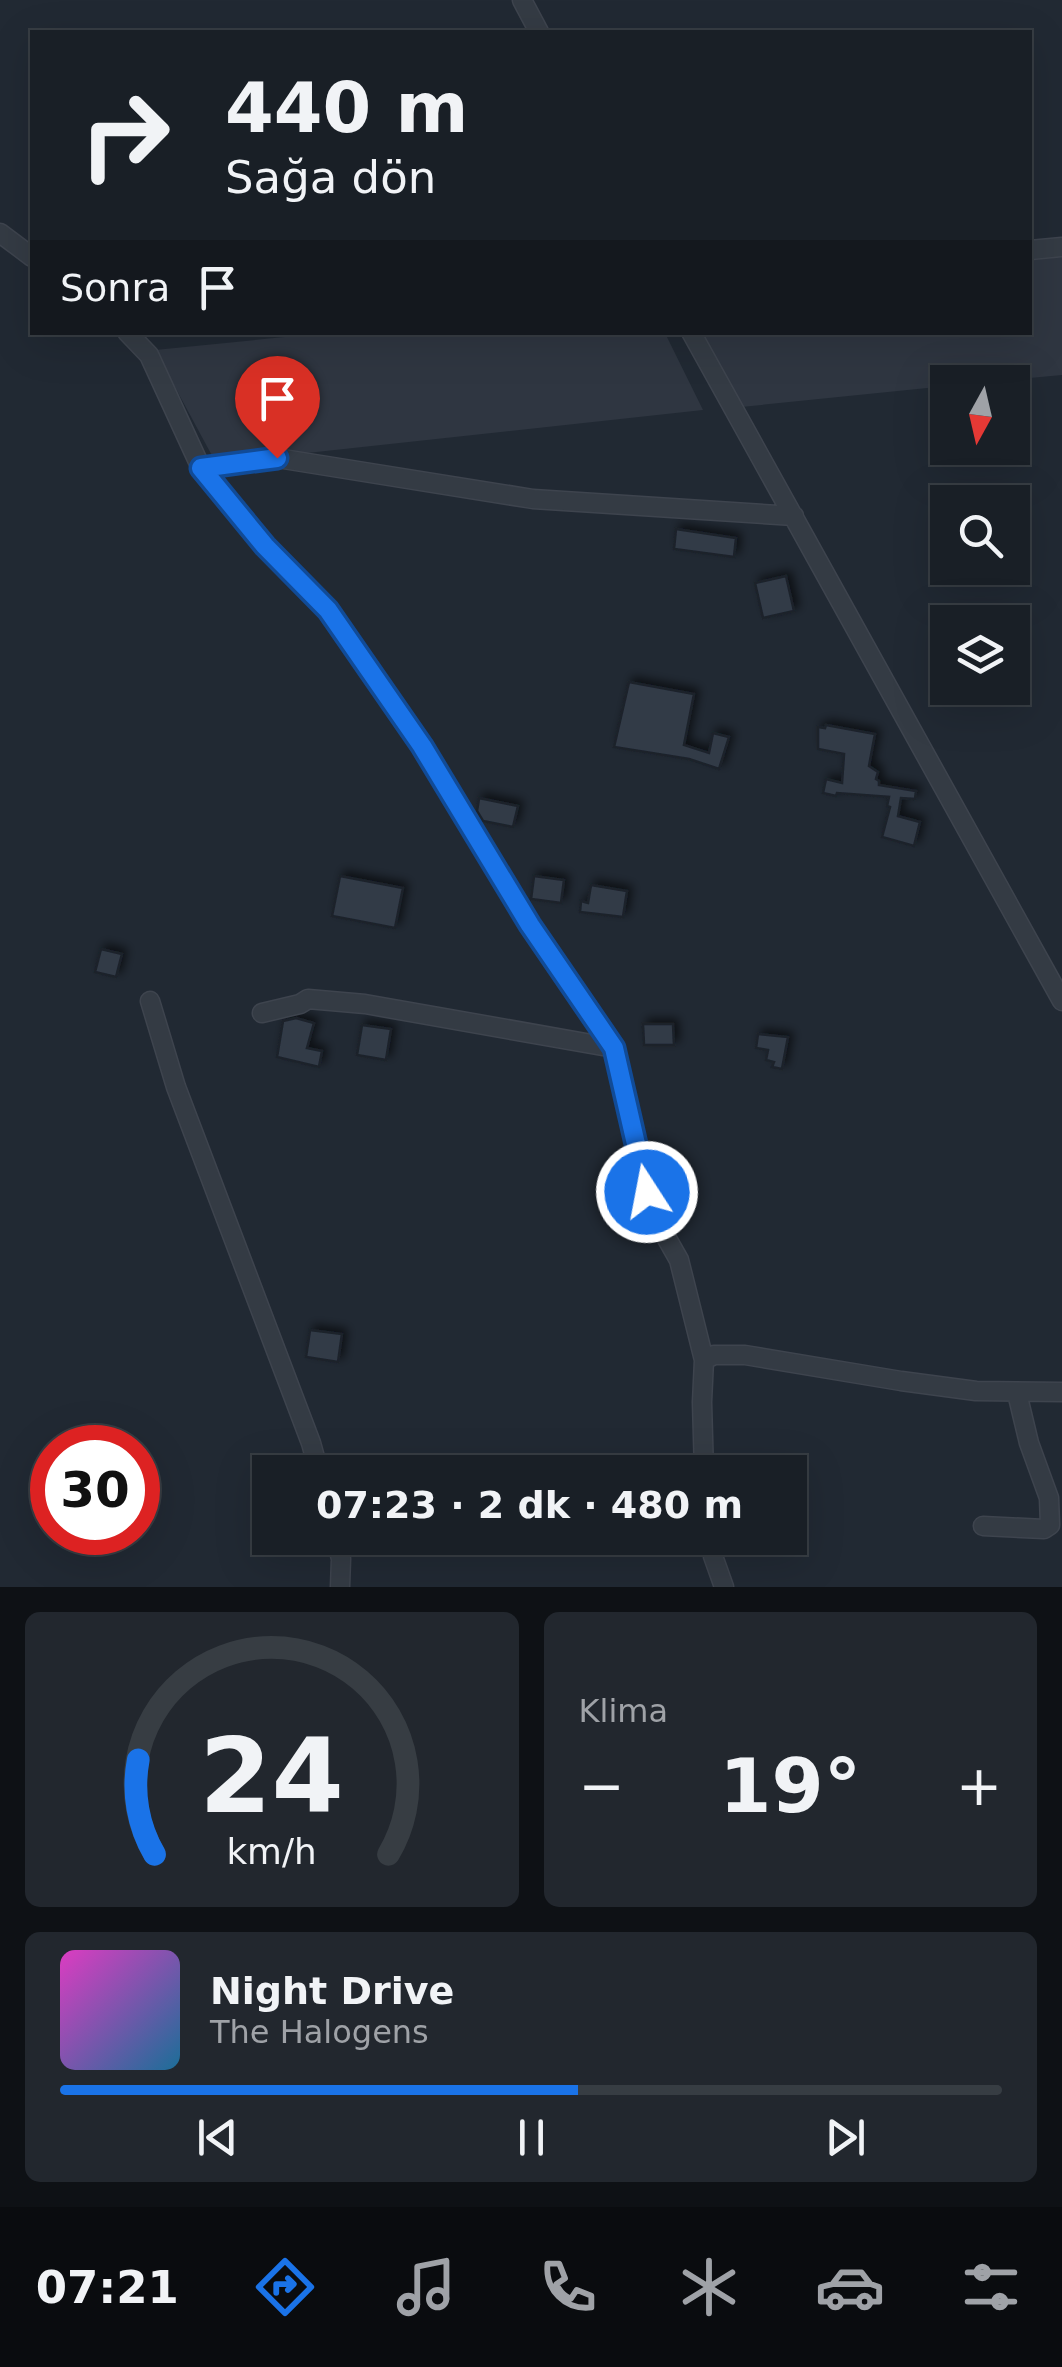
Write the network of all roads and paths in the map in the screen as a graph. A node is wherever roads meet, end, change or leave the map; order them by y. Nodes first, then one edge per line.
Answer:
1 (522, 0) edge
2 (537, 30) edge
3 (0, 233) edge
4 (1062, 247) edge
5 (1032, 250) edge
6 (30, 256) edge
7 (130, 335) edge
8 (693, 335) edge
9 (201, 468) junction
10 (794, 516) junction
11 (1062, 1000) edge
12 (150, 1001) dead end
13 (262, 1013) dead end
14 (614, 1048) junction
15 (704, 1360) junction
16 (1062, 1392) edge
17 (1017, 1393) junction
18 (315, 1455) edge
19 (704, 1455) edge
20 (984, 1526) dead end
21 (340, 1555) edge
22 (712, 1555) edge
23 (340, 1587) edge
24 (724, 1587) edge

1 - 2 street
3 - 6 street
4 - 5 street
7 - 9 street
8 - 10 street
9 - 10 street
9 - 14 street
10 - 11 street
12 - 18 street
13 - 14 street
14 - 15 street
15 - 17 street
15 - 19 street
16 - 17 street
17 - 20 street
21 - 23 street
22 - 24 street

